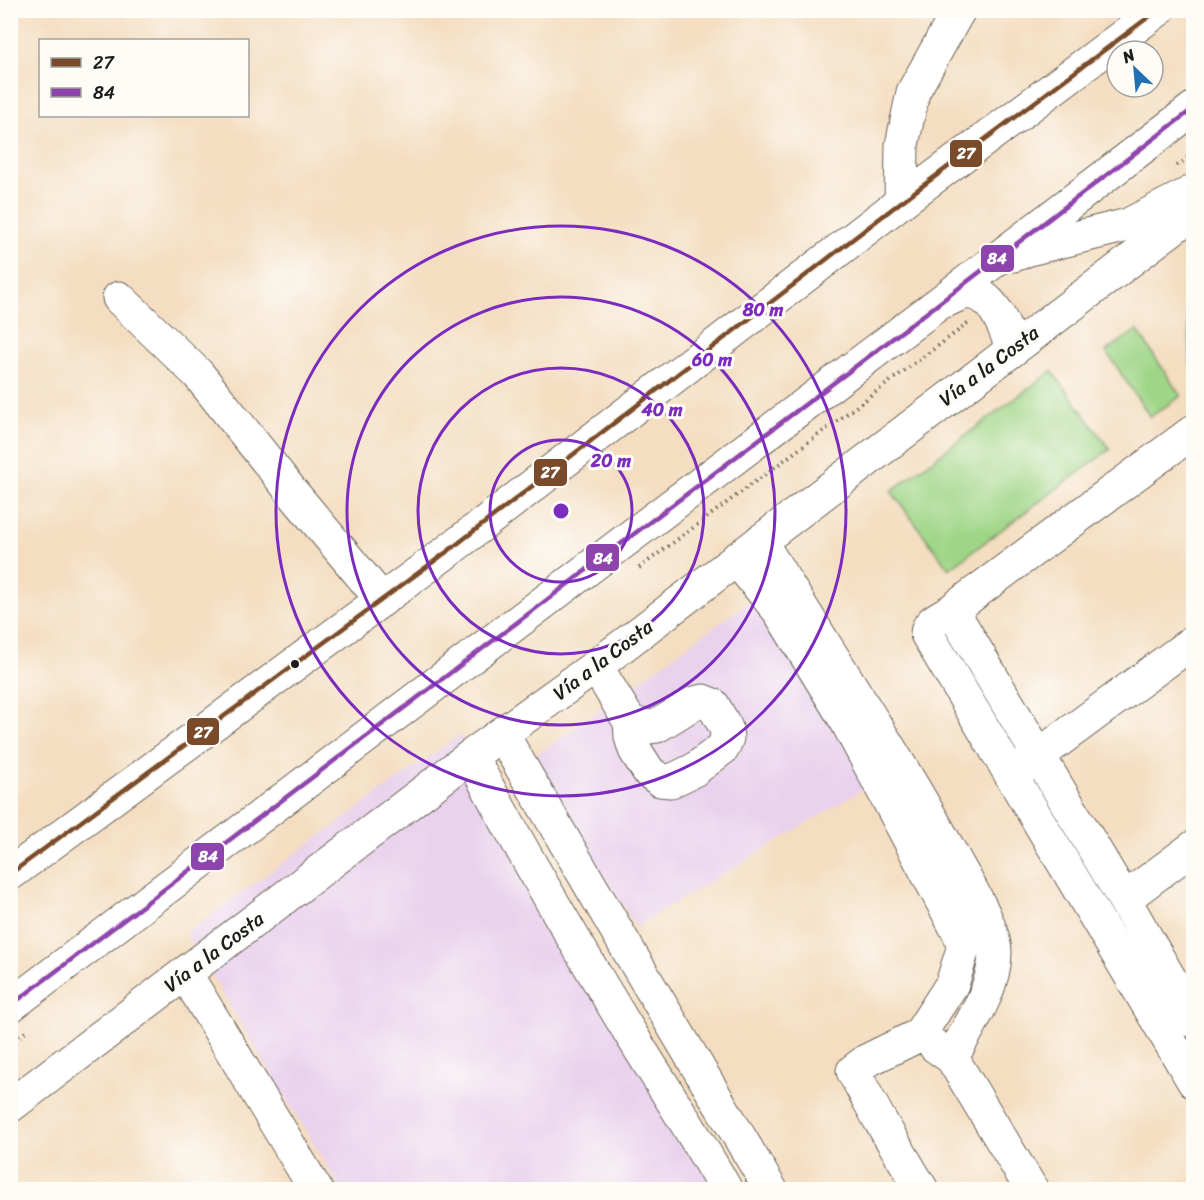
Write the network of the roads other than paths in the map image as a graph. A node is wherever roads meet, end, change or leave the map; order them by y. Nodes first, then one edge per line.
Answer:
1 (959, 10) edge
2 (1158, 10) edge
3 (1194, 108) edge
4 (1194, 191) edge
5 (901, 202) junction
6 (1194, 212) edge
7 (988, 266) junction
8 (119, 298) dead end
9 (938, 304) junction
10 (1012, 348) junction
11 (1194, 431) edge
12 (748, 550) junction
13 (382, 600) junction
14 (952, 610) junction
15 (1194, 641) edge
16 (596, 666) junction
17 (630, 722) dead end
18 (502, 734) junction
19 (471, 756) junction
20 (1040, 756) junction
21 (1011, 775) junction
22 (546, 811) junction
23 (512, 833) junction
24 (1194, 847) edge
25 (10, 874) edge
26 (1124, 899) junction
27 (185, 974) junction
28 (10, 1006) edge
29 (1194, 1021) edge
30 (919, 1035) junction
31 (952, 1058) junction
32 (1191, 1073) edge
33 (720, 1105) junction
34 (10, 1106) edge
35 (689, 1125) junction
36 (316, 1190) edge
37 (726, 1190) edge
38 (771, 1190) edge
39 (922, 1190) edge
40 (1032, 1190) edge

1 - 5 main road
2 - 5 main road
3 - 7 main road
4 - 7 main road
5 - 13 main road
6 - 10 main road, Vía a la Costa
7 - 9 main road
8 - 13 main road
9 - 10 main road
9 - 28 main road
10 - 12 main road, Vía a la Costa
11 - 14 main road
12 - 16 main road, Vía a la Costa
12 - 30 main road
12 - 31 main road
13 - 25 main road
14 - 20 main road
14 - 21 main road
15 - 20 main road
16 - 17 main road
16 - 18 main road, Vía a la Costa
18 - 19 main road, Vía a la Costa
18 - 22 main road
19 - 23 main road
19 - 27 main road, Vía a la Costa
20 - 21 main road
20 - 26 main road
21 - 32 main road
22 - 23 main road
22 - 33 main road
23 - 35 main road
24 - 26 main road
26 - 29 main road
27 - 34 main road, Vía a la Costa
27 - 36 main road
30 - 31 main road
30 - 39 main road
31 - 40 main road
33 - 35 main road
33 - 38 main road
35 - 37 main road

